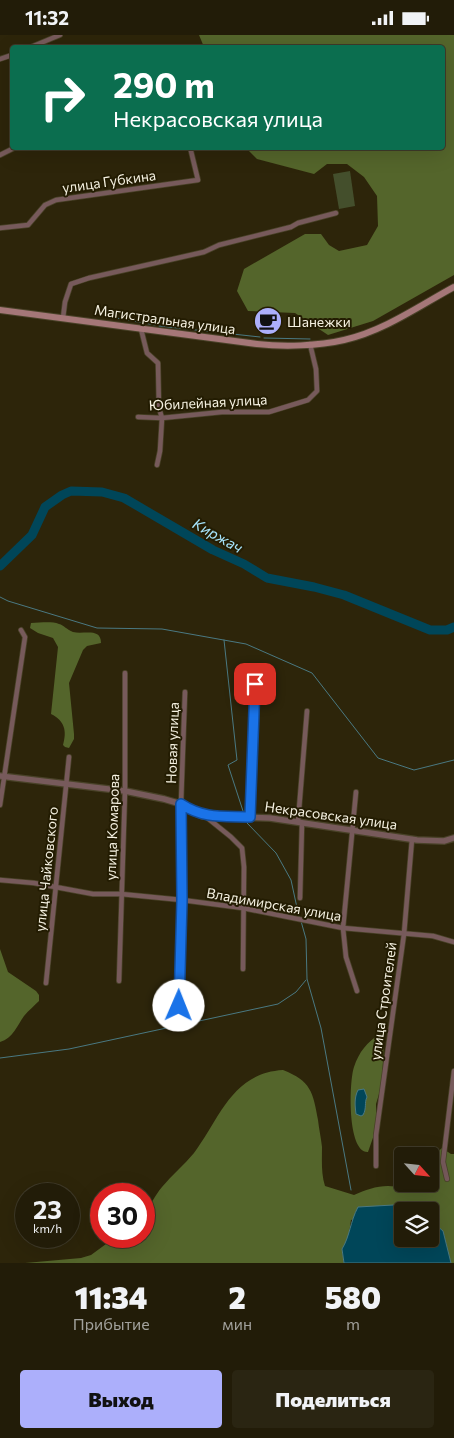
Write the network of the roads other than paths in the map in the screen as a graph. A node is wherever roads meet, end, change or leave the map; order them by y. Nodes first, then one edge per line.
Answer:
1 (60, 35) edge
2 (36, 45) edge
3 (191, 150) edge
4 (336, 213) dead end
5 (0, 228) edge
6 (454, 287) edge
7 (0, 310) edge
8 (63, 318) junction
9 (141, 329) junction
10 (310, 344) junction
11 (138, 417) dead end
12 (162, 418) junction
13 (157, 465) dead end
14 (21, 630) dead end
15 (125, 673) dead end
16 (255, 684) dead end
17 (185, 692) dead end
18 (307, 711) dead end
19 (69, 757) dead end
20 (2, 776) edge
21 (67, 785) junction
22 (124, 791) junction
23 (356, 792) dead end
24 (181, 804) junction
25 (0, 805) edge
26 (204, 815) junction
27 (250, 817) junction
28 (300, 823) junction
29 (353, 830) junction
30 (454, 838) edge
31 (412, 839) junction
32 (0, 879) edge
33 (56, 888) junction
34 (121, 894) junction
35 (300, 898) dead end
36 (182, 900) junction
37 (243, 908) junction
38 (343, 928) junction
39 (404, 933) junction
40 (454, 941) edge
41 (243, 969) dead end
42 (119, 981) dead end
43 (46, 983) dead end
44 (357, 991) dead end
45 (179, 1006) dead end
46 (454, 1071) edge
47 (376, 1166) dead end
48 (447, 1179) dead end

1 - 2 street
3 - 5 street, улица Губкина
4 - 8 street
6 - 10 main road, Магистральная улица
7 - 8 main road, Магистральная улица
8 - 9 main road, Магистральная улица
9 - 10 main road, Магистральная улица
9 - 12 street
10 - 12 street, Юбилейная улица
11 - 12 street, Юбилейная улица
12 - 13 street
14 - 20 street
15 - 22 street, улица Комарова
16 - 27 street
17 - 24 street, Новая улица
18 - 28 street
19 - 21 street, улица Чайковского
20 - 21 street, Некрасовская улица
20 - 25 street
21 - 22 street, Некрасовская улица
21 - 33 street, улица Чайковского
22 - 24 street, Некрасовская улица
22 - 34 street, улица Комарова
23 - 29 street
24 - 26 street, Некрасовская улица
24 - 36 street, Новая улица
26 - 27 street, Некрасовская улица
26 - 37 street
27 - 28 street, Некрасовская улица
28 - 29 street, Некрасовская улица
28 - 35 street
29 - 31 street, Некрасовская улица
29 - 38 street
30 - 31 street, Некрасовская улица
31 - 39 street, улица Строителей
32 - 33 street, Владимирская улица
33 - 34 street, Владимирская улица
33 - 43 street, улица Чайковского
34 - 36 street, Владимирская улица
34 - 42 street, улица Комарова
36 - 37 street, Владимирская улица
36 - 45 street, Новая улица
37 - 38 street, Владимирская улица
37 - 41 street
38 - 39 street, Владимирская улица
38 - 44 street
39 - 40 street, Владимирская улица
39 - 47 street, улица Строителей
46 - 48 street

